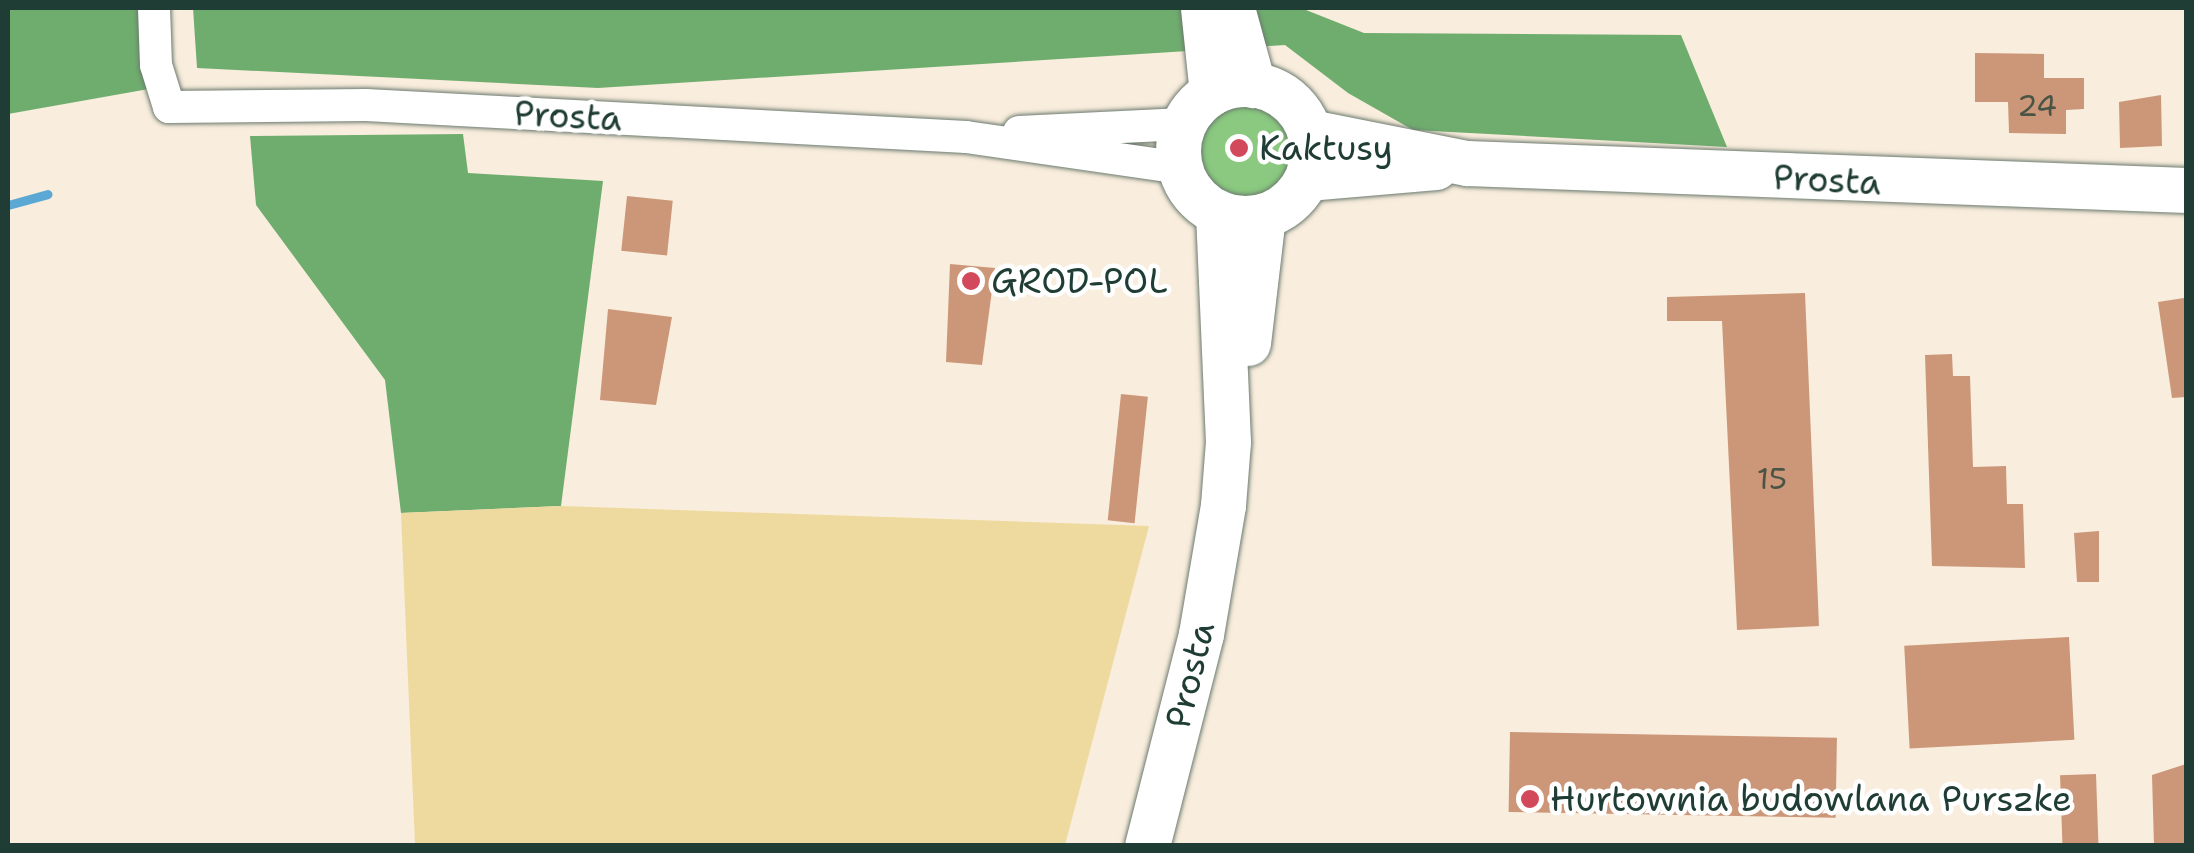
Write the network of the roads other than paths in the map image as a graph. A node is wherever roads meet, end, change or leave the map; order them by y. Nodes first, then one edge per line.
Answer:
1 (154, 8) edge
2 (1204, 8) edge
3 (1232, 8) edge
4 (1207, 118) junction
5 (1310, 132) junction
6 (1392, 159) junction
7 (1307, 178) junction
8 (2186, 190) edge
9 (1218, 212) junction
10 (1263, 216) junction
11 (1235, 381) junction
12 (1147, 846) edge

1 - 4 street, Prosta
2 - 4 main road
3 - 4 main road
4 - 5 main road
4 - 9 main road
5 - 6 main road, Prosta
5 - 7 main road
6 - 7 main road, Prosta
6 - 8 main road, Prosta
7 - 10 main road
9 - 10 main road
9 - 11 main road, Prosta
10 - 11 main road, Prosta
11 - 12 main road, Prosta

